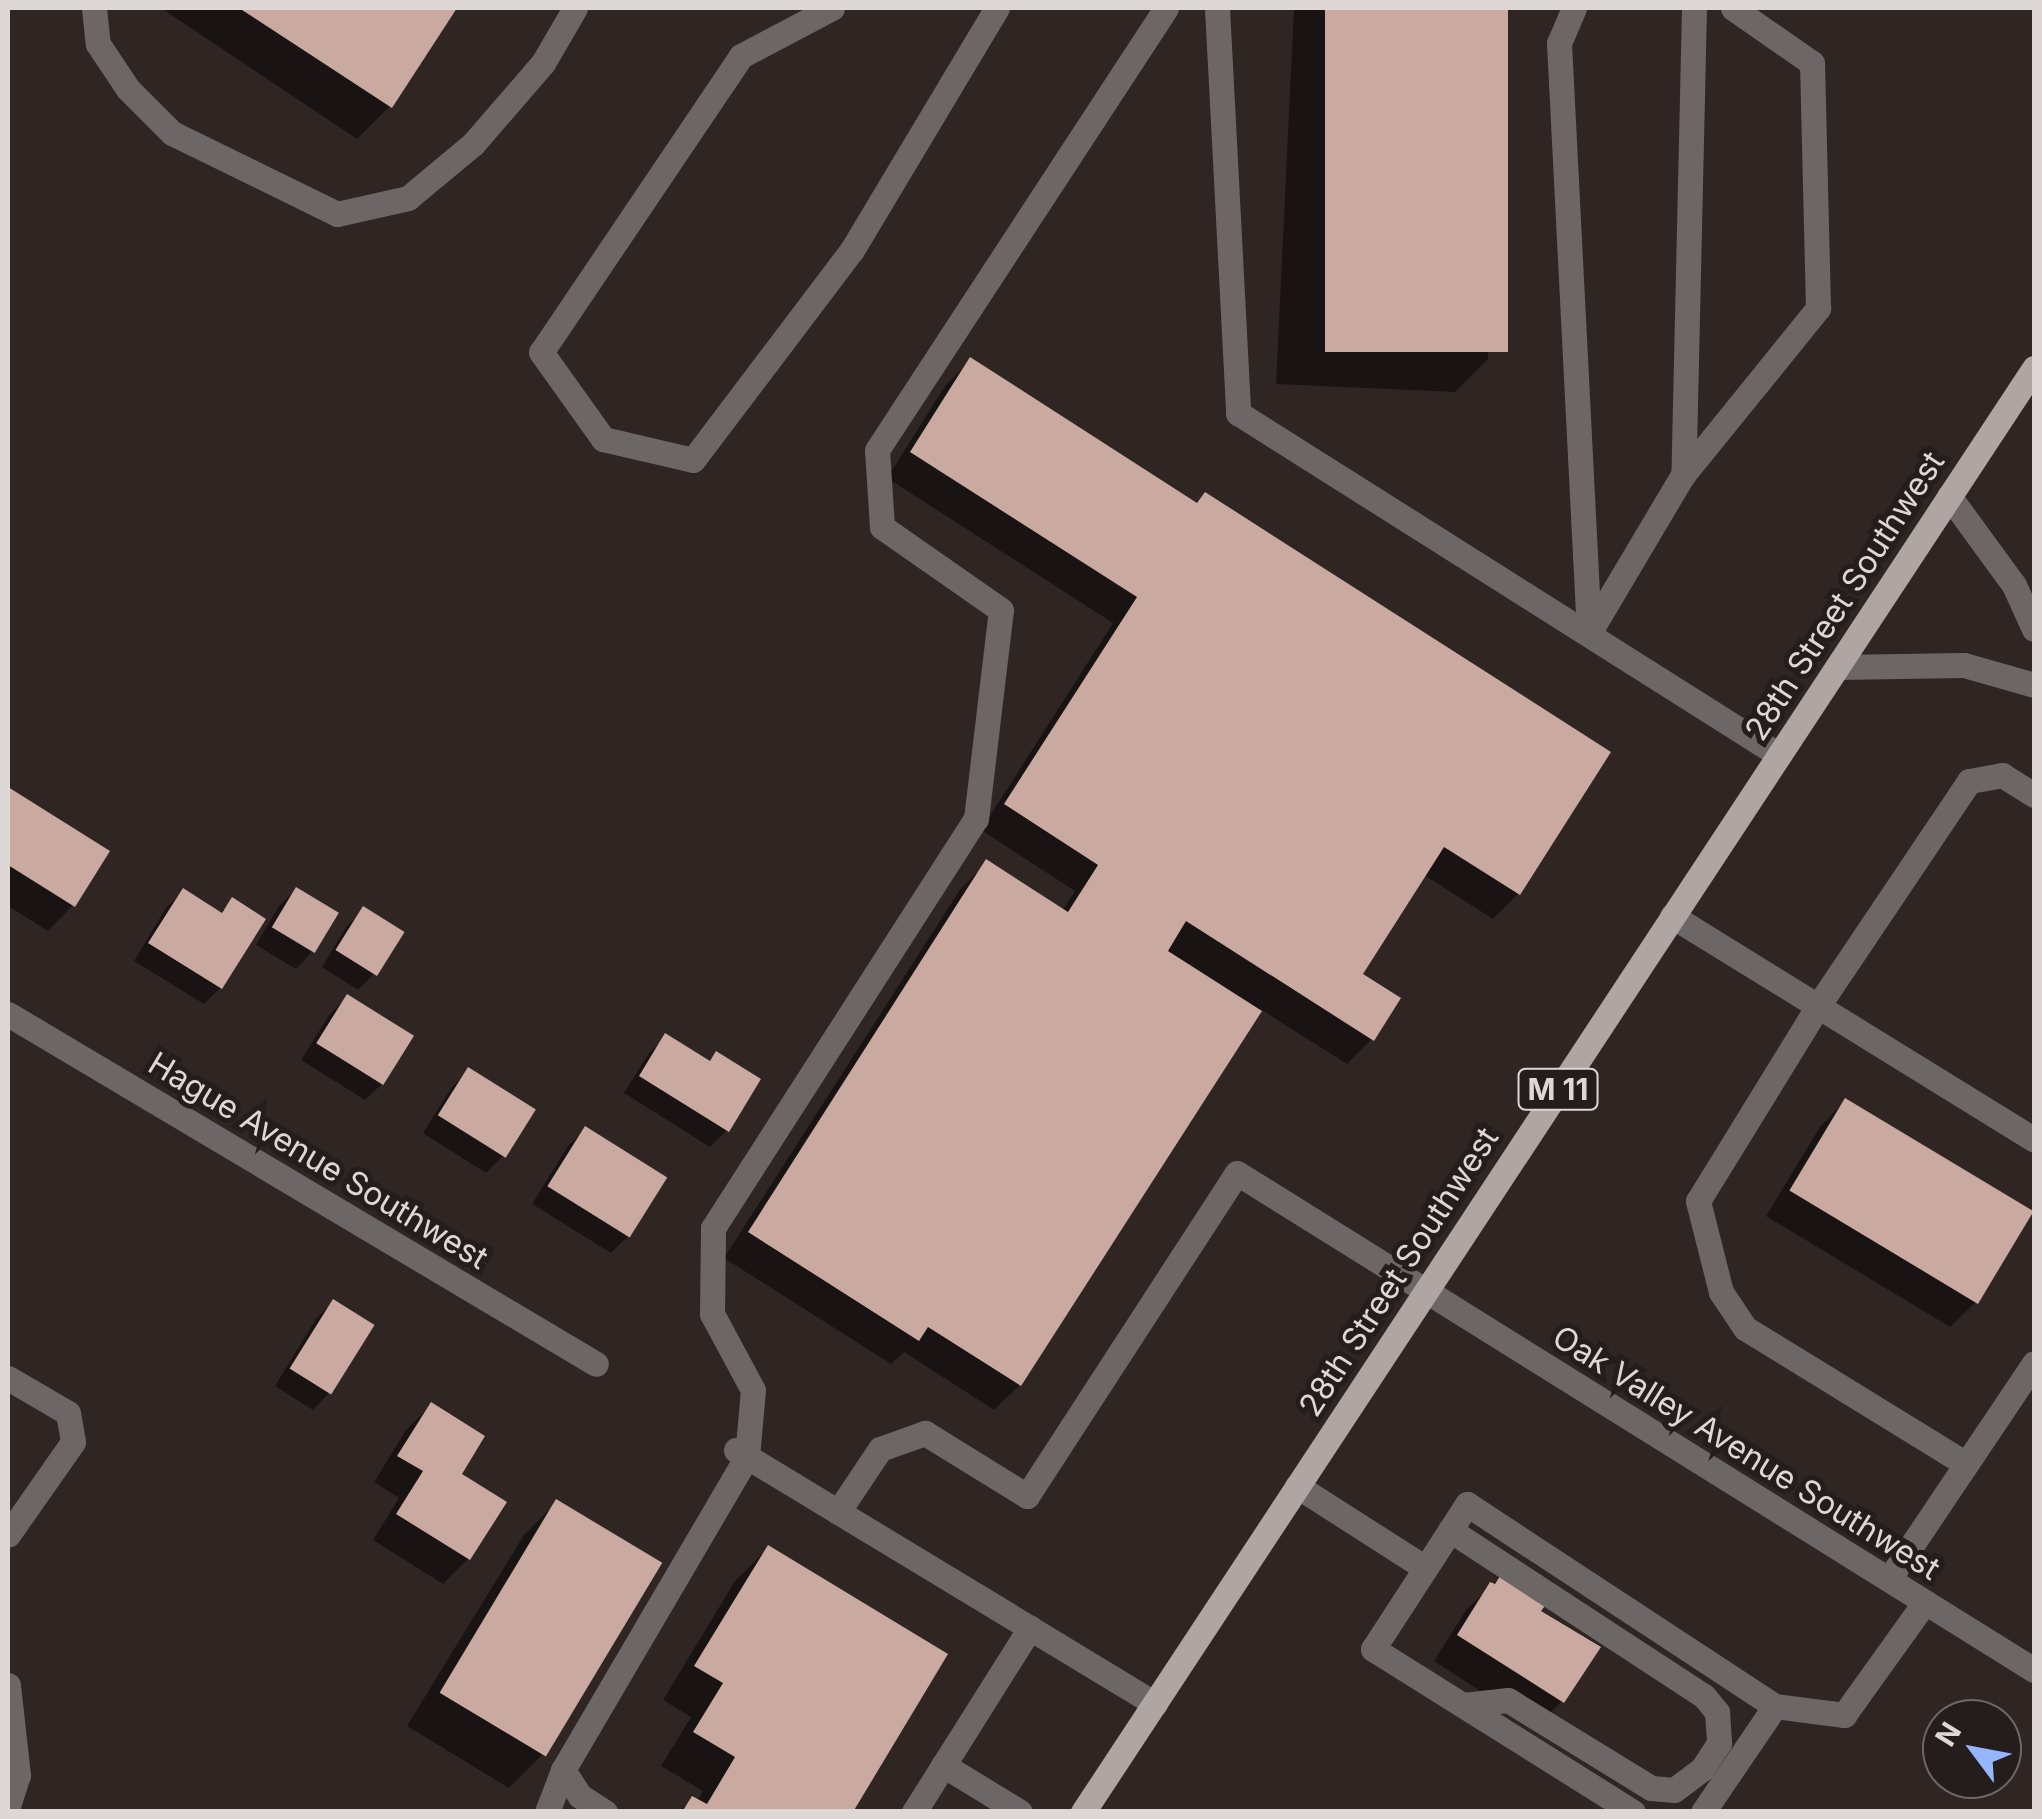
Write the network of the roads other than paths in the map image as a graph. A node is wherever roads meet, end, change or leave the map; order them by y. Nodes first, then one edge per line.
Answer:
1 (94, 8) edge
2 (576, 8) edge
3 (832, 8) edge
4 (997, 8) edge
5 (1166, 8) edge
6 (1217, 8) edge
7 (1574, 8) edge
8 (1694, 8) edge
9 (1733, 8) edge
10 (2034, 368) edge
11 (1684, 475) junction
12 (1949, 496) junction
13 (2034, 630) edge
14 (1589, 633) junction
15 (1838, 667) junction
16 (2034, 685) edge
17 (1779, 755) junction
18 (2034, 794) edge
19 (1672, 916) junction
20 (1818, 1006) junction
21 (8, 1014) edge
22 (2034, 1140) edge
23 (1423, 1292) junction
24 (2034, 1363) edge
25 (596, 1364) dead end
26 (8, 1378) edge
27 (739, 1452) junction
28 (1966, 1464) junction
29 (1297, 1486) junction
30 (838, 1512) junction
31 (1450, 1530) junction
32 (8, 1535) edge
33 (1425, 1568) junction
34 (1888, 1579) junction
35 (1925, 1602) junction
36 (1030, 1628) junction
37 (2034, 1670) edge
38 (8, 1685) edge
39 (1154, 1704) junction
40 (1463, 1704) junction
41 (1775, 1706) junction
42 (943, 1765) junction
43 (562, 1770) junction
44 (8, 1806) edge
45 (547, 1812) edge
46 (606, 1812) edge
47 (914, 1812) edge
48 (1020, 1812) edge
49 (1083, 1812) edge
50 (1633, 1812) edge
51 (1703, 1812) edge

1 - 2 street
3 - 4 street
5 - 27 street
6 - 14 street
7 - 14 street
8 - 11 street
9 - 11 street
10 - 12 main road, 28th Street Southwest / M 11
11 - 14 street
12 - 13 street
12 - 15 main road, 28th Street Southwest / M 11
14 - 17 street
15 - 16 street
15 - 17 main road, 28th Street Southwest / M 11
17 - 19 main road, 28th Street Southwest / M 11
18 - 20 street
19 - 20 street
19 - 23 main road, 28th Street Southwest / M 11
20 - 22 street
20 - 28 street
21 - 25 street, Hague Avenue Southwest
23 - 29 main road, 28th Street Southwest / M 11
23 - 30 street, Oak Valley Avenue Southwest
23 - 34 street, Oak Valley Avenue Southwest
24 - 28 street
26 - 32 street
27 - 30 street
27 - 43 street
28 - 34 street
29 - 33 street
29 - 39 main road, 28th Street Southwest / M 11
30 - 36 street
31 - 33 street
31 - 40 street
31 - 41 street
33 - 40 street
34 - 35 street, Oak Valley Avenue Southwest
35 - 37 street, Oak Valley Avenue Southwest
35 - 41 street
36 - 39 street
36 - 42 street
38 - 44 street
39 - 49 main road, 28th Street Southwest / M 11
40 - 50 street
41 - 51 street
42 - 47 street
42 - 48 street
43 - 45 street
43 - 46 street

